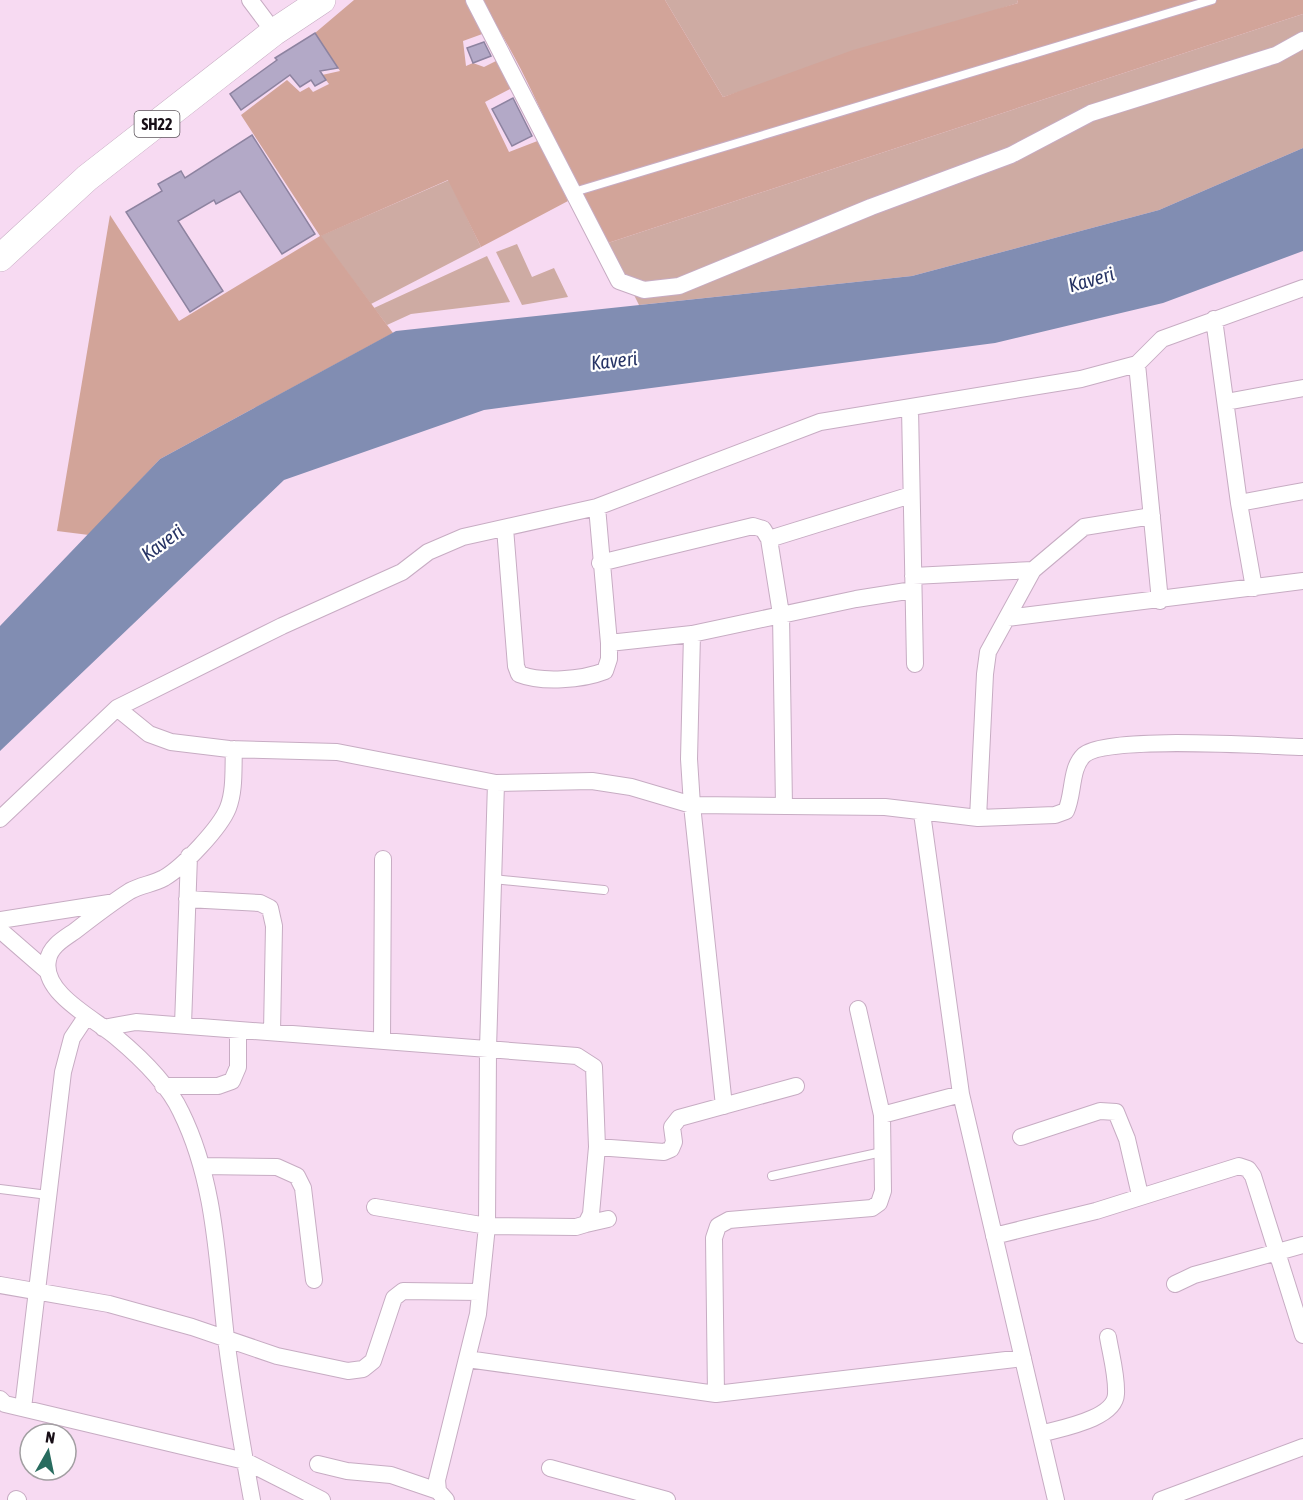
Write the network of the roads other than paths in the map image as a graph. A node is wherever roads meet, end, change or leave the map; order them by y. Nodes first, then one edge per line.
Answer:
1 (250, 0) edge
2 (322, 0) edge
3 (474, 0) edge
4 (1212, 0) edge
5 (274, 32) junction
6 (1303, 40) edge
7 (574, 192) junction
8 (0, 258) edge
9 (1303, 288) edge
10 (1214, 319) junction
11 (1137, 364) junction
12 (1303, 388) edge
13 (1226, 402) junction
14 (910, 408) junction
15 (1303, 490) edge
16 (911, 495) junction
17 (1239, 503) junction
18 (597, 507) junction
19 (1152, 516) junction
20 (505, 528) junction
21 (769, 539) junction
22 (600, 563) junction
23 (1033, 570) junction
24 (1303, 581) edge
25 (913, 583) junction
26 (1254, 588) junction
27 (1160, 601) junction
28 (781, 614) junction
29 (1007, 618) junction
30 (692, 634) junction
31 (609, 643) junction
32 (915, 664) dead end
33 (117, 708) junction
34 (1303, 747) edge
35 (234, 749) junction
36 (496, 783) junction
37 (692, 805) junction
38 (784, 806) junction
39 (922, 813) junction
40 (978, 818) junction
41 (0, 819) edge
42 (189, 856) junction
43 (383, 859) dead end
44 (493, 879) junction
45 (604, 891) dead end
46 (188, 899) junction
47 (112, 902) junction
48 (0, 920) edge
49 (0, 930) edge
50 (46, 970) junction
51 (858, 1009) dead end
52 (86, 1017) junction
53 (183, 1025) junction
54 (103, 1028) junction
55 (238, 1030) junction
56 (272, 1032) junction
57 (382, 1041) junction
58 (488, 1049) junction
59 (163, 1086) junction
60 (796, 1086) dead end
61 (961, 1094) junction
62 (724, 1106) junction
63 (882, 1115) junction
64 (1022, 1137) dead end
65 (597, 1147) junction
66 (882, 1152) junction
67 (202, 1166) junction
68 (772, 1176) dead end
69 (0, 1188) edge
70 (48, 1195) junction
71 (1140, 1195) junction
72 (375, 1207) dead end
73 (608, 1219) dead end
74 (586, 1224) junction
75 (487, 1226) junction
76 (994, 1236) junction
77 (1303, 1245) edge
78 (1276, 1252) junction
79 (314, 1280) dead end
80 (1175, 1284) dead end
81 (0, 1285) edge
82 (37, 1290) junction
83 (480, 1292) junction
84 (1303, 1335) edge
85 (1108, 1337) dead end
86 (226, 1339) junction
87 (1023, 1358) junction
88 (467, 1359) junction
89 (716, 1394) junction
90 (0, 1399) edge
91 (23, 1408) junction
92 (1041, 1434) junction
93 (1303, 1447) edge
94 (245, 1461) junction
95 (318, 1464) dead end
96 (550, 1468) dead end
97 (442, 1496) edge
98 (252, 1500) edge
99 (322, 1500) edge
100 (667, 1500) edge
101 (1056, 1500) edge
102 (1161, 1500) edge

1 - 5 street
2 - 5 main road, SH22
3 - 7 street
4 - 7 lane
5 - 8 main road, SH22
6 - 7 street
9 - 10 street
10 - 11 street
10 - 13 street
11 - 14 street
11 - 19 street
12 - 13 street
13 - 17 street
14 - 16 street
14 - 18 street
15 - 17 street
16 - 21 street
16 - 25 street
17 - 26 street
18 - 20 street
18 - 22 street
19 - 23 street
19 - 27 street
20 - 31 street
20 - 33 street
21 - 22 street
21 - 28 street
22 - 31 street
23 - 25 street
23 - 29 street
24 - 26 street
25 - 28 street
25 - 32 street
26 - 27 street
27 - 29 street
28 - 30 street
28 - 38 street
29 - 40 street
30 - 31 street
30 - 37 street
33 - 35 street
33 - 41 street
34 - 40 street
35 - 36 street
35 - 42 street
36 - 37 street
36 - 44 street
37 - 38 street
37 - 62 street
38 - 39 street
39 - 40 street
39 - 61 street
42 - 46 street
42 - 47 street
43 - 57 street
44 - 45 lane
44 - 58 street
46 - 53 street
46 - 56 street
47 - 48 street
47 - 50 street
49 - 50 street
50 - 52 street
51 - 63 street
52 - 54 street
52 - 70 street
53 - 54 street
53 - 55 street
54 - 59 street
55 - 56 street
55 - 59 street
56 - 57 street
57 - 58 street
58 - 65 street
58 - 75 street
59 - 67 street
60 - 62 street
61 - 63 street
61 - 76 street
62 - 65 street
63 - 66 street
64 - 71 street
65 - 74 street
66 - 68 lane
66 - 89 street
67 - 79 street
67 - 86 street
69 - 70 lane
70 - 82 street
71 - 76 street
71 - 78 street
72 - 75 street
73 - 74 street
74 - 75 street
75 - 83 street
76 - 87 street
77 - 78 street
78 - 80 street
78 - 84 street
81 - 82 street
82 - 86 street
82 - 91 street
83 - 86 street
83 - 88 street
85 - 92 street
86 - 94 street
87 - 89 street
87 - 92 street
88 - 89 street
88 - 97 street
90 - 91 street
91 - 94 street
92 - 101 street
93 - 102 street
94 - 98 street
94 - 99 street
95 - 97 street
96 - 100 street

